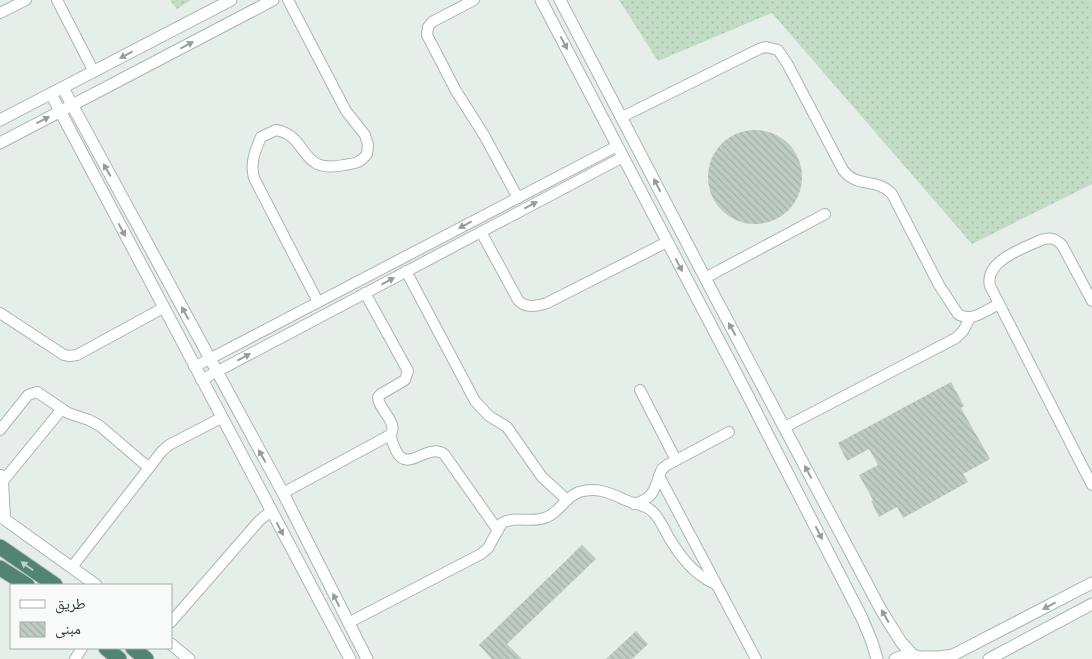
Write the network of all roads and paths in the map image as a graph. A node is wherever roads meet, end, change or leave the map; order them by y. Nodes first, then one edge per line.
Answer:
1 (26, 0) edge
2 (57, 0) edge
3 (231, 0) edge
4 (273, 0) edge
5 (288, 0) edge
6 (474, 0) edge
7 (541, 0) edge
8 (560, 0) edge
9 (0, 13) edge
10 (94, 72) junction
11 (63, 88) junction
12 (51, 94) junction
13 (72, 105) junction
14 (60, 111) junction
15 (622, 117) junction
16 (0, 120) edge
17 (0, 142) edge
18 (617, 146) junction
19 (623, 157) junction
20 (560, 176) junction
21 (564, 188) junction
22 (518, 198) junction
23 (825, 214) dead end
24 (481, 232) junction
25 (668, 242) junction
26 (406, 271) junction
27 (705, 278) junction
28 (365, 293) junction
29 (1092, 301) edge
30 (318, 302) junction
31 (999, 304) junction
32 (163, 308) junction
33 (0, 313) edge
34 (290, 317) junction
35 (970, 318) junction
36 (292, 331) junction
37 (210, 359) junction
38 (194, 367) junction
39 (216, 371) junction
40 (201, 380) junction
41 (640, 390) dead end
42 (62, 409) junction
43 (778, 414) junction
44 (221, 418) junction
45 (760, 418) junction
46 (785, 427) junction
47 (0, 430) edge
48 (729, 432) dead end
49 (390, 436) junction
50 (676, 460) junction
51 (149, 468) junction
52 (659, 476) junction
53 (2, 478) edge
54 (1092, 485) edge
55 (283, 493) junction
56 (566, 500) junction
57 (634, 504) junction
58 (804, 504) junction
59 (825, 504) junction
60 (271, 511) junction
61 (3, 517) edge
62 (497, 529) junction
63 (0, 547) edge
64 (72, 567) junction
65 (0, 568) edge
66 (1092, 583) edge
67 (25, 584) edge
68 (54, 584) edge
69 (95, 584) edge
70 (715, 584) junction
71 (1092, 604) edge
72 (172, 621) edge
73 (348, 622) junction
74 (1014, 624) junction
75 (1025, 640) junction
76 (172, 645) edge
77 (107, 649) edge
78 (134, 649) edge
79 (920, 657) edge
80 (120, 659) edge
81 (146, 659) edge
82 (189, 659) edge
83 (350, 659) edge
84 (367, 659) edge
85 (756, 659) edge
86 (877, 659) edge
87 (894, 659) edge
88 (989, 659) edge

1 - 9 street
2 - 10 street
3 -> 10 street
13 -> 4 street
5 - 30 street
6 - 22 street
7 -> 18 street
8 - 15 street
10 - 11 street
11 - 12 street
11 - 13 street
12 - 14 street
12 - 16 street
13 - 14 street
37 -> 13 street
17 -> 14 street
14 -> 32 street
27 -> 15 street
15 - 35 street
18 - 19 street
18 - 20 street
19 - 21 street
19 - 25 street
20 - 21 street
20 - 22 street
24 -> 21 street
22 -> 30 street
23 - 27 street
24 - 25 street
24 - 26 street
25 -> 45 street
28 -> 26 street
26 - 56 street
43 -> 27 street
28 - 36 street
28 - 49 street
29 - 31 street
30 - 34 street
31 - 35 street
31 - 54 street
32 - 33 street
32 - 38 street
34 - 36 street
34 - 37 street
35 - 46 street
39 -> 36 street
37 - 38 street
37 - 39 street
38 - 40 street
39 - 40 street
55 -> 39 street
40 - 44 street
41 - 50 street
42 - 47 street
42 - 51 street
42 - 53 street
43 - 45 street
43 - 46 street
44 - 51 street
44 - 60 street
45 - 58 street
59 -> 46 street
48 - 50 street
49 - 55 street
49 - 62 street
50 - 52 street
51 - 64 street
52 - 57 street
52 - 70 street
53 - 61 street
73 -> 55 street
56 - 57 street
56 - 62 street
57 - 70 street
58 - 59 street
58 -> 86 street
79 -> 59 street
60 - 72 street
60 -> 83 street
61 - 64 street
62 - 73 street
68 -> 63 highway
64 - 69 street
65 - 67 highway
66 -> 74 street
70 - 85 street
71 - 75 street
73 - 84 street
74 - 75 street
74 - 79 street
75 - 88 street
76 - 82 street
77 - 80 highway
78 - 81 highway
79 - 87 street

